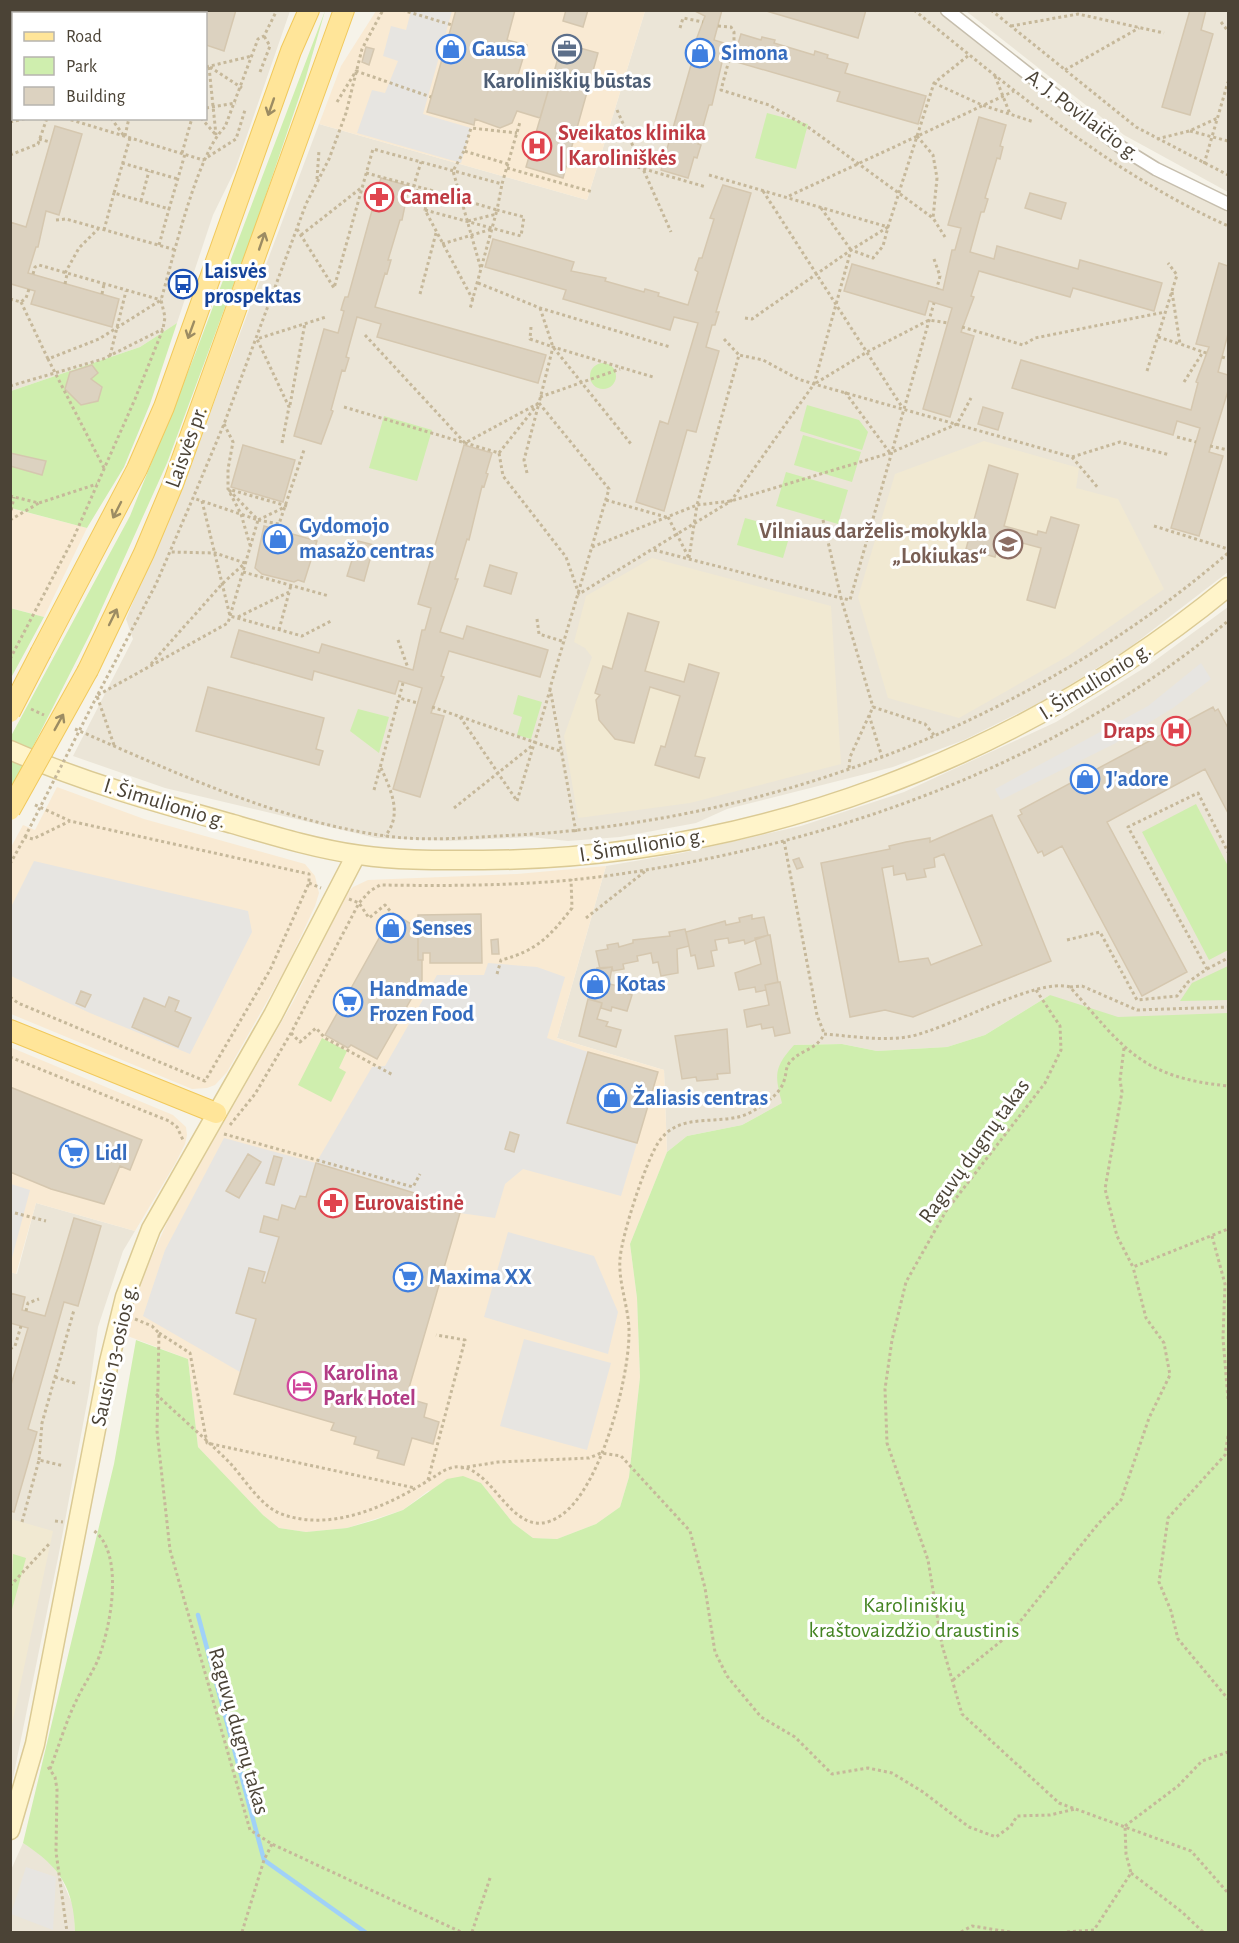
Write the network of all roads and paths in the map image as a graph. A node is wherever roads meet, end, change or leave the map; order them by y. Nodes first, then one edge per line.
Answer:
1 (277, 10) edge
2 (303, 10) edge
3 (309, 10) edge
4 (344, 10) edge
5 (354, 10) edge
6 (383, 10) edge
7 (402, 10) edge
8 (914, 10) edge
9 (947, 10) edge
10 (991, 10) edge
11 (735, 20) dead end
12 (703, 22) dead end
13 (1221, 22) dead end
14 (452, 26) dead end
15 (718, 26) dead end
16 (1011, 26) junction
17 (731, 27) junction
18 (1140, 27) junction
19 (680, 28) dead end
20 (1228, 31) edge
21 (1164, 33) dead end
22 (264, 36) junction
23 (734, 46) dead end
24 (291, 51) junction
25 (969, 55) junction
26 (252, 56) junction
27 (729, 60) dead end
28 (207, 66) edge
29 (322, 67) junction
30 (1065, 70) junction
31 (356, 71) junction
32 (260, 72) dead end
33 (994, 74) junction
34 (1228, 82) edge
35 (934, 83) junction
36 (242, 87) junction
37 (1014, 90) junction
38 (1002, 96) junction
39 (431, 98) dead end
40 (338, 102) dead end
41 (237, 103) junction
42 (982, 105) junction
43 (213, 107) junction
44 (207, 108) edge
45 (245, 110) dead end
46 (617, 110) dead end
47 (1010, 114) junction
48 (1218, 118) junction
49 (46, 120) edge
50 (72, 120) edge
51 (113, 120) edge
52 (129, 120) edge
53 (192, 120) edge
54 (203, 120) edge
55 (520, 122) dead end
56 (1034, 122) dead end
57 (1189, 131) junction
58 (517, 133) junction
59 (216, 135) junction
60 (125, 136) junction
61 (917, 136) junction
62 (1212, 137) junction
63 (130, 138) junction
64 (39, 139) junction
65 (1156, 139) junction
66 (1228, 141) edge
67 (50, 142) dead end
68 (319, 150) dead end
69 (464, 151) junction
70 (184, 154) junction
71 (10, 155) edge
72 (603, 157) dead end
73 (203, 160) junction
74 (421, 162) junction
75 (123, 163) junction
76 (858, 164) junction
77 (1204, 164) junction
78 (507, 166) junction
79 (645, 170) junction
80 (149, 171) junction
81 (453, 171) junction
82 (366, 173) junction
83 (709, 175) dead end
84 (1228, 175) edge
85 (178, 179) junction
86 (316, 180) junction
87 (502, 184) junction
88 (414, 185) junction
89 (362, 187) junction
90 (706, 187) dead end
91 (430, 190) junction
92 (763, 190) junction
93 (418, 192) dead end
94 (593, 192) dead end
95 (899, 192) junction
96 (114, 193) junction
97 (787, 197) junction
98 (460, 199) junction
99 (141, 201) junction
100 (1228, 204) edge
101 (820, 207) junction
102 (169, 209) junction
103 (425, 210) junction
104 (497, 212) junction
105 (933, 218) junction
106 (56, 220) dead end
107 (466, 221) junction
108 (888, 226) junction
109 (1228, 226) edge
110 (98, 229) junction
111 (297, 229) junction
112 (494, 229) junction
113 (104, 230) junction
114 (436, 231) junction
115 (671, 232) dead end
116 (301, 235) junction
117 (471, 235) junction
118 (945, 237) dead end
119 (442, 243) junction
120 (159, 245) junction
121 (176, 250) junction
122 (851, 250) junction
123 (934, 260) dead end
124 (1168, 263) dead end
125 (481, 270) junction
126 (67, 273) junction
127 (816, 273) junction
128 (33, 274) dead end
129 (478, 283) junction
130 (65, 284) dead end
131 (104, 284) junction
132 (938, 288) dead end
133 (29, 289) dead end
134 (126, 291) junction
135 (1172, 291) junction
136 (102, 294) dead end
137 (420, 294) dead end
138 (10, 299) edge
139 (161, 300) junction
140 (473, 300) junction
141 (21, 302) junction
142 (836, 303) junction
143 (933, 303) dead end
144 (540, 308) junction
145 (470, 309) dead end
146 (1165, 312) junction
147 (326, 317) dead end
148 (745, 318) dead end
149 (929, 320) junction
150 (305, 323) junction
151 (948, 323) dead end
152 (531, 327) dead end
153 (962, 327) dead end
154 (117, 329) junction
155 (163, 329) junction
156 (365, 335) dead end
157 (1158, 337) junction
158 (257, 339) junction
159 (724, 339) dead end
160 (1180, 344) junction
161 (553, 347) junction
162 (670, 347) dead end
163 (867, 352) junction
164 (739, 355) junction
165 (110, 356) junction
166 (1222, 357) dead end
167 (1228, 358) edge
168 (48, 359) junction
169 (622, 368) junction
170 (1147, 371) dead end
171 (55, 373) junction
172 (653, 377) dead end
173 (583, 382) junction
174 (1184, 382) dead end
175 (814, 384) junction
176 (10, 386) edge
177 (845, 392) junction
178 (540, 397) junction
179 (971, 399) dead end
180 (538, 404) junction
181 (289, 407) junction
182 (344, 407) dead end
183 (903, 409) junction
184 (224, 424) junction
185 (957, 424) junction
186 (1177, 437) dead end
187 (1196, 442) dead end
188 (282, 443) dead end
189 (465, 443) junction
190 (632, 444) dead end
191 (1210, 446) dead end
192 (304, 450) dead end
193 (1228, 450) edge
194 (499, 453) junction
195 (890, 453) junction
196 (1170, 455) dead end
197 (1072, 457) junction
198 (104, 468) junction
199 (527, 472) dead end
200 (97, 484) junction
201 (228, 489) junction
202 (1099, 489) dead end
203 (12, 496) edge
204 (193, 498) junction
205 (605, 500) junction
206 (202, 501) junction
207 (731, 501) junction
208 (39, 503) junction
209 (697, 505) junction
210 (287, 506) junction
211 (241, 514) junction
212 (668, 517) junction
213 (10, 518) edge
214 (258, 520) junction
215 (823, 520) dead end
216 (696, 523) junction
217 (1154, 526) dead end
218 (676, 536) junction
219 (250, 546) junction
220 (592, 547) junction
221 (654, 549) junction
222 (1228, 551) edge
223 (170, 552) junction
224 (215, 553) junction
225 (689, 558) junction
226 (245, 563) junction
227 (243, 572) junction
228 (222, 584) junction
229 (291, 585) junction
230 (1228, 587) edge
231 (289, 592) junction
232 (579, 594) junction
233 (329, 596) dead end
234 (841, 598) junction
235 (230, 616) junction
236 (236, 618) junction
237 (537, 619) dead end
238 (331, 621) dead end
239 (1228, 621) edge
240 (279, 630) junction
241 (398, 640) dead end
242 (565, 642) junction
243 (11, 656) edge
244 (148, 667) junction
245 (408, 668) dead end
246 (403, 683) dead end
247 (550, 688) junction
248 (97, 696) junction
249 (399, 698) junction
250 (418, 703) dead end
251 (873, 706) junction
252 (432, 707) dead end
253 (16, 709) edge
254 (869, 715) junction
255 (459, 716) junction
256 (52, 718) dead end
257 (72, 727) dead end
258 (934, 735) junction
259 (534, 744) junction
260 (114, 745) junction
261 (10, 750) edge
262 (563, 752) junction
263 (882, 757) junction
264 (380, 766) junction
265 (849, 768) junction
266 (499, 772) junction
267 (980, 772) dead end
268 (374, 790) dead end
269 (30, 802) dead end
270 (454, 808) dead end
271 (10, 810) edge
272 (70, 822) junction
273 (576, 832) junction
274 (385, 836) junction
275 (25, 837) junction
276 (784, 841) dead end
277 (1228, 852) edge
278 (356, 855) junction
279 (10, 864) edge
280 (649, 868) dead end
281 (359, 903) junction
282 (391, 912) dead end
283 (586, 918) dead end
284 (1067, 940) dead end
285 (1228, 958) edge
286 (1207, 969) junction
287 (496, 974) dead end
288 (1070, 987) junction
289 (1036, 990) junction
290 (10, 997) edge
291 (1228, 1007) edge
292 (13, 1029) edge
293 (291, 1033) junction
294 (824, 1034) junction
295 (1124, 1048) junction
296 (10, 1057) edge
297 (393, 1075) dead end
298 (1228, 1086) edge
299 (216, 1113) junction
300 (183, 1140) dead end
301 (420, 1174) dead end
302 (15, 1213) dead end
303 (46, 1221) dead end
304 (1228, 1229) edge
305 (1212, 1236) junction
306 (1133, 1267) junction
307 (39, 1299) dead end
308 (74, 1310) dead end
309 (26, 1311) dead end
310 (135, 1312) dead end
311 (21, 1326) dead end
312 (159, 1334) junction
313 (436, 1335) dead end
314 (10, 1348) edge
315 (55, 1377) junction
316 (78, 1384) dead end
317 (156, 1394) junction
318 (1228, 1399) edge
319 (1228, 1436) edge
320 (207, 1443) junction
321 (601, 1453) junction
322 (39, 1460) junction
323 (55, 1464) junction
324 (64, 1466) dead end
325 (456, 1468) junction
326 (54, 1470) dead end
327 (428, 1482) junction
328 (417, 1488) junction
329 (96, 1520) dead end
330 (22, 1522) dead end
331 (50, 1543) dead end
332 (10, 1586) edge
333 (953, 1680) junction
334 (1228, 1699) edge
335 (1228, 1752) edge
336 (33, 1755) junction
337 (50, 1768) junction
338 (1075, 1809) junction
339 (1125, 1826) junction
340 (10, 1830) edge
341 (272, 1844) junction
342 (1131, 1873) junction
343 (491, 1875) dead end
344 (1228, 1893) edge
345 (68, 1932) edge
346 (242, 1932) edge
347 (461, 1932) edge
348 (472, 1932) edge
349 (961, 1932) edge
350 (1010, 1932) edge
351 (1067, 1932) edge
352 (1203, 1932) edge

1 - 22 path
2 - 24 main road
3 - 24 main road, Laisvės pr.
4 - 29 main road, Laisvės pr.
5 - 29 main road, Laisvės pr.
6 - 31 path
7 - 14 path
8 - 25 path
9 - 100 street, A. J. Povilaičio g.
10 - 16 path
11 - 17 path
12 - 19 path
13 - 20 path
15 - 17 path
16 - 18 path
16 - 30 path
17 - 23 path
18 - 21 path
18 - 30 path
22 - 26 path
22 - 32 path
24 -> 253 main road, Laisvės pr., bridge
25 - 33 path
25 - 35 path
26 - 28 path
26 - 36 path
27 - 76 path
28 - 36 path
28 - 43 path
271 -> 29 main road, Laisvės pr., bridge
30 - 65 path
31 - 39 path
31 - 40 path
31 - 86 path
33 - 37 path
33 - 38 path
34 - 48 path
35 - 42 path
35 - 61 path
36 - 41 path
37 - 38 path
37 - 109 path
38 - 42 path
38 - 47 path
41 - 43 path
41 - 59 path
42 - 47 path
42 - 61 path
43 - 44 path
43 - 59 path
45 - 73 path
46 - 79 path
47 - 56 path
48 - 57 path
48 - 62 path
49 - 64 path
50 - 60 path
51 - 60 path
52 - 60 path
53 - 70 path
54 - 59 path
55 - 58 path
57 - 62 path
57 - 65 path
58 - 69 path
58 - 78 path
59 - 73 path
60 - 63 path
61 - 76 path
61 - 95 path
61 - 105 path
62 - 66 path
62 - 77 path
63 - 70 path
63 - 75 path
64 - 67 path
64 - 71 path
65 - 77 path
68 - 86 path
69 - 78 path
69 - 81 path
70 - 73 path
70 - 85 path
72 - 79 path
73 - 121 path
74 - 81 path
74 - 82 path
74 - 88 path
75 - 80 path
75 - 96 path
76 - 95 path
76 - 97 path
77 - 84 path
78 - 87 path
78 - 94 path
79 - 90 path
79 - 115 path
80 - 85 path
80 - 99 path
81 - 87 path
81 - 98 path
82 - 88 path
82 - 89 path
83 - 92 path
85 - 102 path
86 - 111 path
87 - 104 path
88 - 91 path
88 - 93 path
89 - 116 path
89 - 116 path
91 - 98 path
91 - 103 path
92 - 97 path
92 - 127 path
95 - 105 path
95 - 108 path
96 - 99 path
96 - 113 path
97 - 101 path
98 - 104 path
98 - 107 path
99 - 102 path
101 - 108 path
101 - 122 path
102 - 120 path
103 - 107 path
103 - 114 path
104 - 107 path
104 - 112 path
104 - 112 path
105 - 118 path
106 - 110 path
107 - 112 path
107 - 117 path
108 - 122 path
108 - 122 path
110 - 113 path
110 - 126 path
111 - 116 path
111 - 158 path
112 - 117 path
112 - 125 path
113 - 120 path
114 - 119 path
114 - 137 path
117 - 119 path
117 - 125 path
119 - 140 path
120 - 121 path
121 - 139 path
122 - 127 path
122 - 142 path
123 - 132 path
124 - 135 path
125 - 129 path
126 - 128 path
126 - 130 path
126 - 131 path
127 - 142 path
127 - 148 path
129 - 140 path
129 - 144 path
131 - 134 path
131 - 136 path
133 - 141 path
134 - 139 path
134 - 154 path
135 - 146 path
135 - 160 path
138 - 141 path
139 - 154 path
139 - 155 path
140 - 145 path
141 - 168 path
142 - 163 path
142 - 175 path
143 - 149 path
144 - 161 path
144 - 162 path
146 - 153 path
146 - 157 path
147 - 150 path
149 - 151 path
149 - 163 path
149 - 183 path
150 - 158 path
150 - 181 path
152 - 161 path
154 - 165 path
154 - 168 path
155 - 165 path
155 - 198 path
156 - 189 path
157 - 160 path
157 - 170 path
158 - 181 path
158 - 184 path
159 - 164 path
160 - 174 path
161 - 169 path
161 - 173 path
161 - 178 path
163 - 175 path
163 - 183 path
164 - 175 path
164 - 209 path
165 - 171 path
166 - 167 path
168 - 171 path
169 - 172 path
169 - 173 path
171 - 176 path
171 - 198 path
173 - 178 path
173 - 190 path
175 - 177 path
175 - 207 path
177 - 183 path
177 - 195 path
178 - 180 path
179 - 185 path
180 - 189 path
180 - 194 path
180 - 199 path
180 - 205 path
181 - 188 path
182 - 189 path
183 - 185 path
183 - 195 path
184 - 201 path
184 - 204 path
185 - 195 path
185 - 197 path
186 - 187 path
189 - 194 path
191 - 193 path
192 - 210 path
194 - 232 path
195 - 207 path
195 - 234 path
196 - 197 path
197 - 202 path
198 - 200 path
200 - 208 path
200 - 243 path
201 - 210 path
201 - 211 path
201 - 214 path
203 - 208 path
203 - 213 path
204 - 206 path
204 - 223 path
205 - 212 path
205 - 220 path
206 - 211 path
206 - 224 path
207 - 209 path
207 - 216 path
208 - 213 path
209 - 212 path
209 - 216 path
210 - 214 path
210 - 214 path
211 - 214 path
211 - 219 path
212 - 218 path
212 - 220 path
214 - 219 path
215 - 234 path
216 - 218 path
216 - 225 path
217 - 222 path
218 - 221 path
218 - 225 path
219 - 226 path
220 - 232 path
221 - 225 path
221 - 232 path
222 - 258 path
223 - 224 path
223 - 248 path
224 - 226 path
224 - 228 path
225 - 234 path
226 - 227 path
226 - 228 path
227 - 229 path
227 - 235 path
228 - 235 path
228 - 244 path
229 - 231 path
229 - 233 path
230 - 278 street, I. Šimulionio g.
231 - 236 path
231 - 240 path
232 - 242 path
234 - 251 path
235 - 236 path
235 - 244 path
236 - 240 path
237 - 242 path
238 - 240 path
239 - 267 path
241 - 245 path
242 - 247 path
244 - 248 path
246 - 249 path
247 - 259 path
247 - 262 path
248 - 260 path
248 - 275 path, bridge
249 - 250 path
249 - 264 path
251 - 254 path
251 - 258 path
252 - 255 path
253 - 256 path
254 - 263 path
254 - 265 path
255 - 259 path
255 - 266 path
257 - 260 path
258 - 263 path
259 - 262 path
259 - 266 path
259 - 266 path
260 - 274 path
261 - 278 street, I. Šimulionio g.
262 - 273 path
263 - 265 path
264 - 268 path
264 - 274 path
265 - 273 path
266 - 270 path
269 - 272 path
272 - 275 path
272 - 290 path
273 - 274 path
275 - 279 path
276 - 294 path
277 - 286 path
278 - 299 street, Sausio 13-osios g.
280 - 283 path
281 - 282 path
281 - 287 path
281 - 293 path
284 - 286 path
285 - 286 path
288 - 289 path
288 - 291 path
288 - 295 path
289 - 294 path
289 - 333 path, Raguvų dugnų takas
292 - 299 main road
293 - 297 path
293 - 301 path
294 - 321 path
295 - 298 path
295 - 306 path
296 - 300 path
299 - 336 street, Sausio 13-osios g.
302 - 303 path
304 - 305 path
305 - 306 path
305 - 318 path
306 - 333 path
307 - 309 path
308 - 315 path
310 - 312 path
311 - 314 path
312 - 317 path, Raguvų dugnų takas
312 - 320 path
313 - 327 path
315 - 316 path
315 - 322 path
317 - 320 path
317 - 341 path, Raguvų dugnų takas
319 - 334 path
320 - 328 path
320 - 328 path
321 - 325 path
321 - 325 path
321 - 338 path
322 - 323 path
322 - 330 path
323 - 324 path
323 - 326 path
325 - 327 path
327 - 328 path
329 - 337 path
331 - 332 path
333 - 338 path, Raguvų dugnų takas
335 - 339 path
336 - 337 path
336 - 340 street, Sausio 13-osios g.
337 - 345 path
338 - 339 path, Raguvų dugnų takas
339 - 342 path
339 - 344 path, Raguvų dugnų takas
341 - 346 path
341 - 347 path, Raguvų dugnų takas
342 - 351 path
342 - 352 path
343 - 348 path
349 - 350 path

